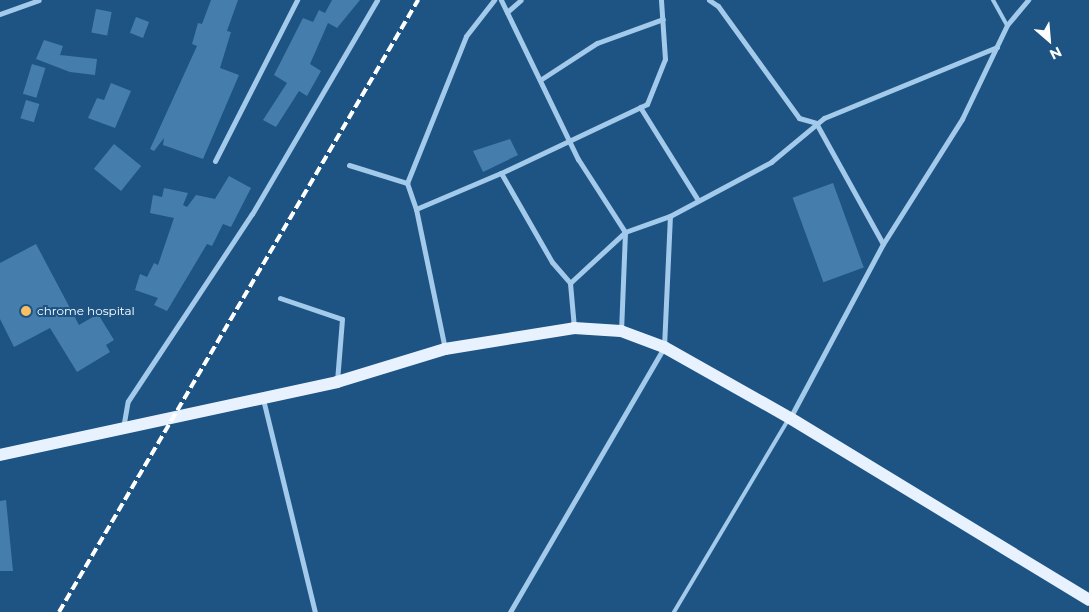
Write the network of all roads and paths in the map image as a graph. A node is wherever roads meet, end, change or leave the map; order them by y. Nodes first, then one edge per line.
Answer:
1 (39, 0) edge
2 (297, 0) edge
3 (377, 0) edge
4 (494, 0) edge
5 (501, 0) edge
6 (521, 0) edge
7 (661, 0) edge
8 (709, 0) edge
9 (993, 0) edge
10 (1028, 0) edge
11 (507, 12) junction
12 (0, 14) edge
13 (663, 19) junction
14 (1007, 25) junction
15 (997, 47) junction
16 (540, 80) junction
17 (640, 107) junction
18 (816, 123) junction
19 (570, 141) junction
20 (215, 162) dead end
21 (349, 165) dead end
22 (501, 173) junction
23 (407, 183) junction
24 (698, 200) junction
25 (416, 209) junction
26 (670, 216) junction
27 (625, 232) junction
28 (884, 244) junction
29 (570, 283) junction
30 (280, 298) dead end
31 (574, 328) junction
32 (621, 331) junction
33 (664, 347) junction
34 (445, 349) junction
35 (337, 382) junction
36 (263, 399) junction
37 (790, 418) junction
38 (123, 429) junction
39 (0, 455) edge
40 (1089, 600) edge
41 (315, 612) edge
42 (510, 612) edge
43 (674, 612) edge

1 - 12 street
2 - 20 street
3 - 38 street
4 - 23 street
5 - 11 street
6 - 11 street
7 - 13 street
8 - 18 street
9 - 14 lane
10 - 14 street
11 - 16 street
13 - 16 street
13 - 17 street
14 - 15 street
15 - 18 street
15 - 28 street
16 - 19 street
17 - 19 street
17 - 24 street
18 - 24 street
18 - 28 street
19 - 22 street
19 - 27 street
21 - 23 street
22 - 25 street
22 - 29 street
23 - 25 street
24 - 26 street
25 - 34 street
26 - 27 street
26 - 33 street
27 - 29 street
27 - 32 street
28 - 37 street
29 - 31 street
30 - 35 street
31 - 32 main road
31 - 34 main road
32 - 33 main road
33 - 37 main road
33 - 42 street
34 - 35 main road
35 - 36 main road
36 - 38 main road
36 - 41 street
37 - 40 main road
37 - 43 lane
38 - 39 main road

